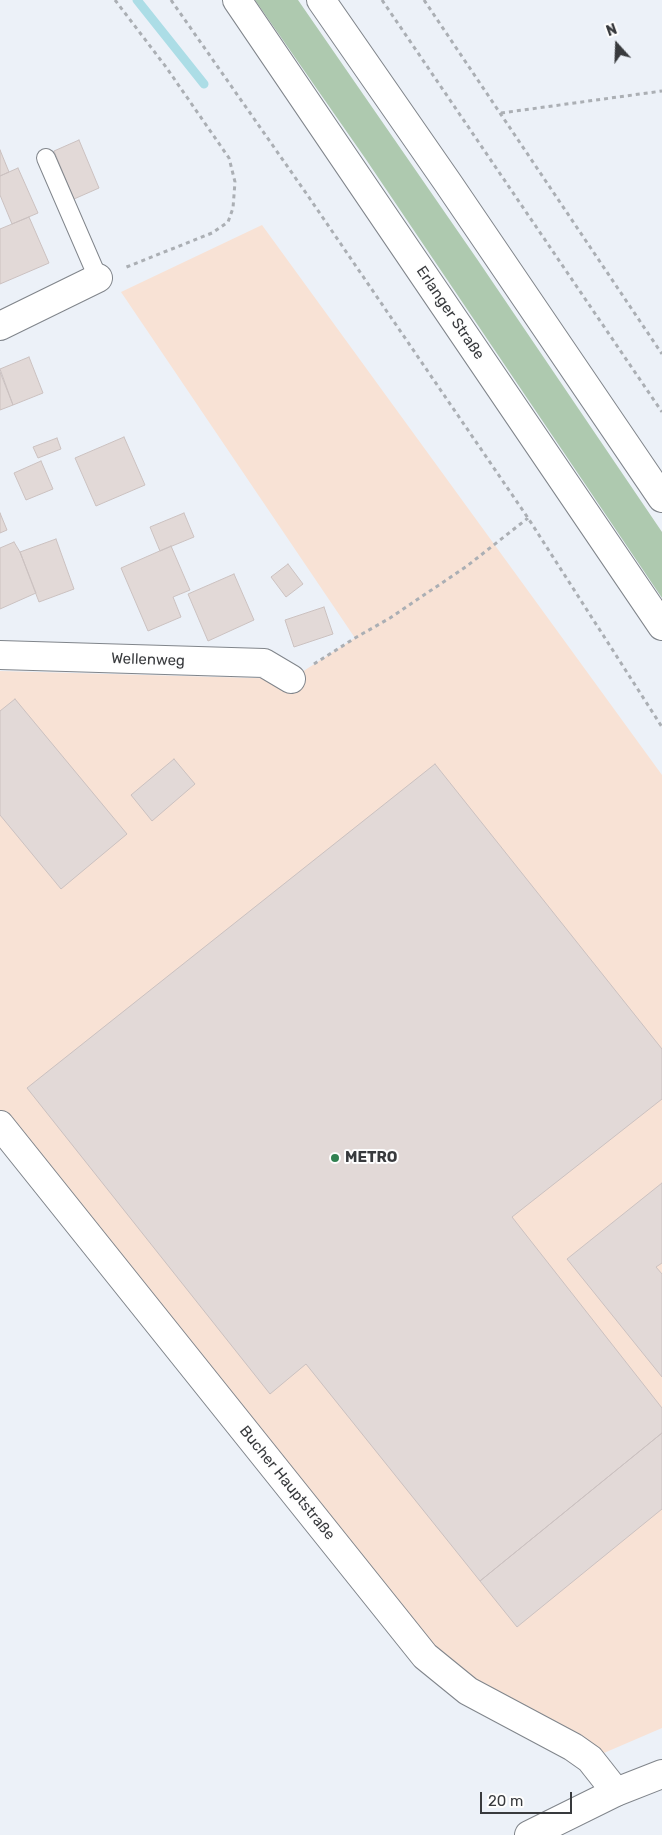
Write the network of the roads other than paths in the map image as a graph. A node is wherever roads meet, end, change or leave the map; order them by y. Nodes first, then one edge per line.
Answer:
1 (237, 0) edge
2 (321, 0) edge
3 (46, 158) dead end
4 (98, 278) joint
5 (0, 326) edge
6 (662, 498) edge
7 (662, 626) edge
8 (0, 655) edge
9 (291, 679) road end
10 (0, 1125) edge
11 (662, 1774) edge
12 (616, 1792) junction
13 (529, 1835) edge

1 - 7 street, Erlanger Straße
2 - 6 street
3 - 4 lane
4 - 5 street
8 - 9 street, Wellenweg
10 - 12 street, Bucher Hauptstraße
11 - 12 street
12 - 13 street

